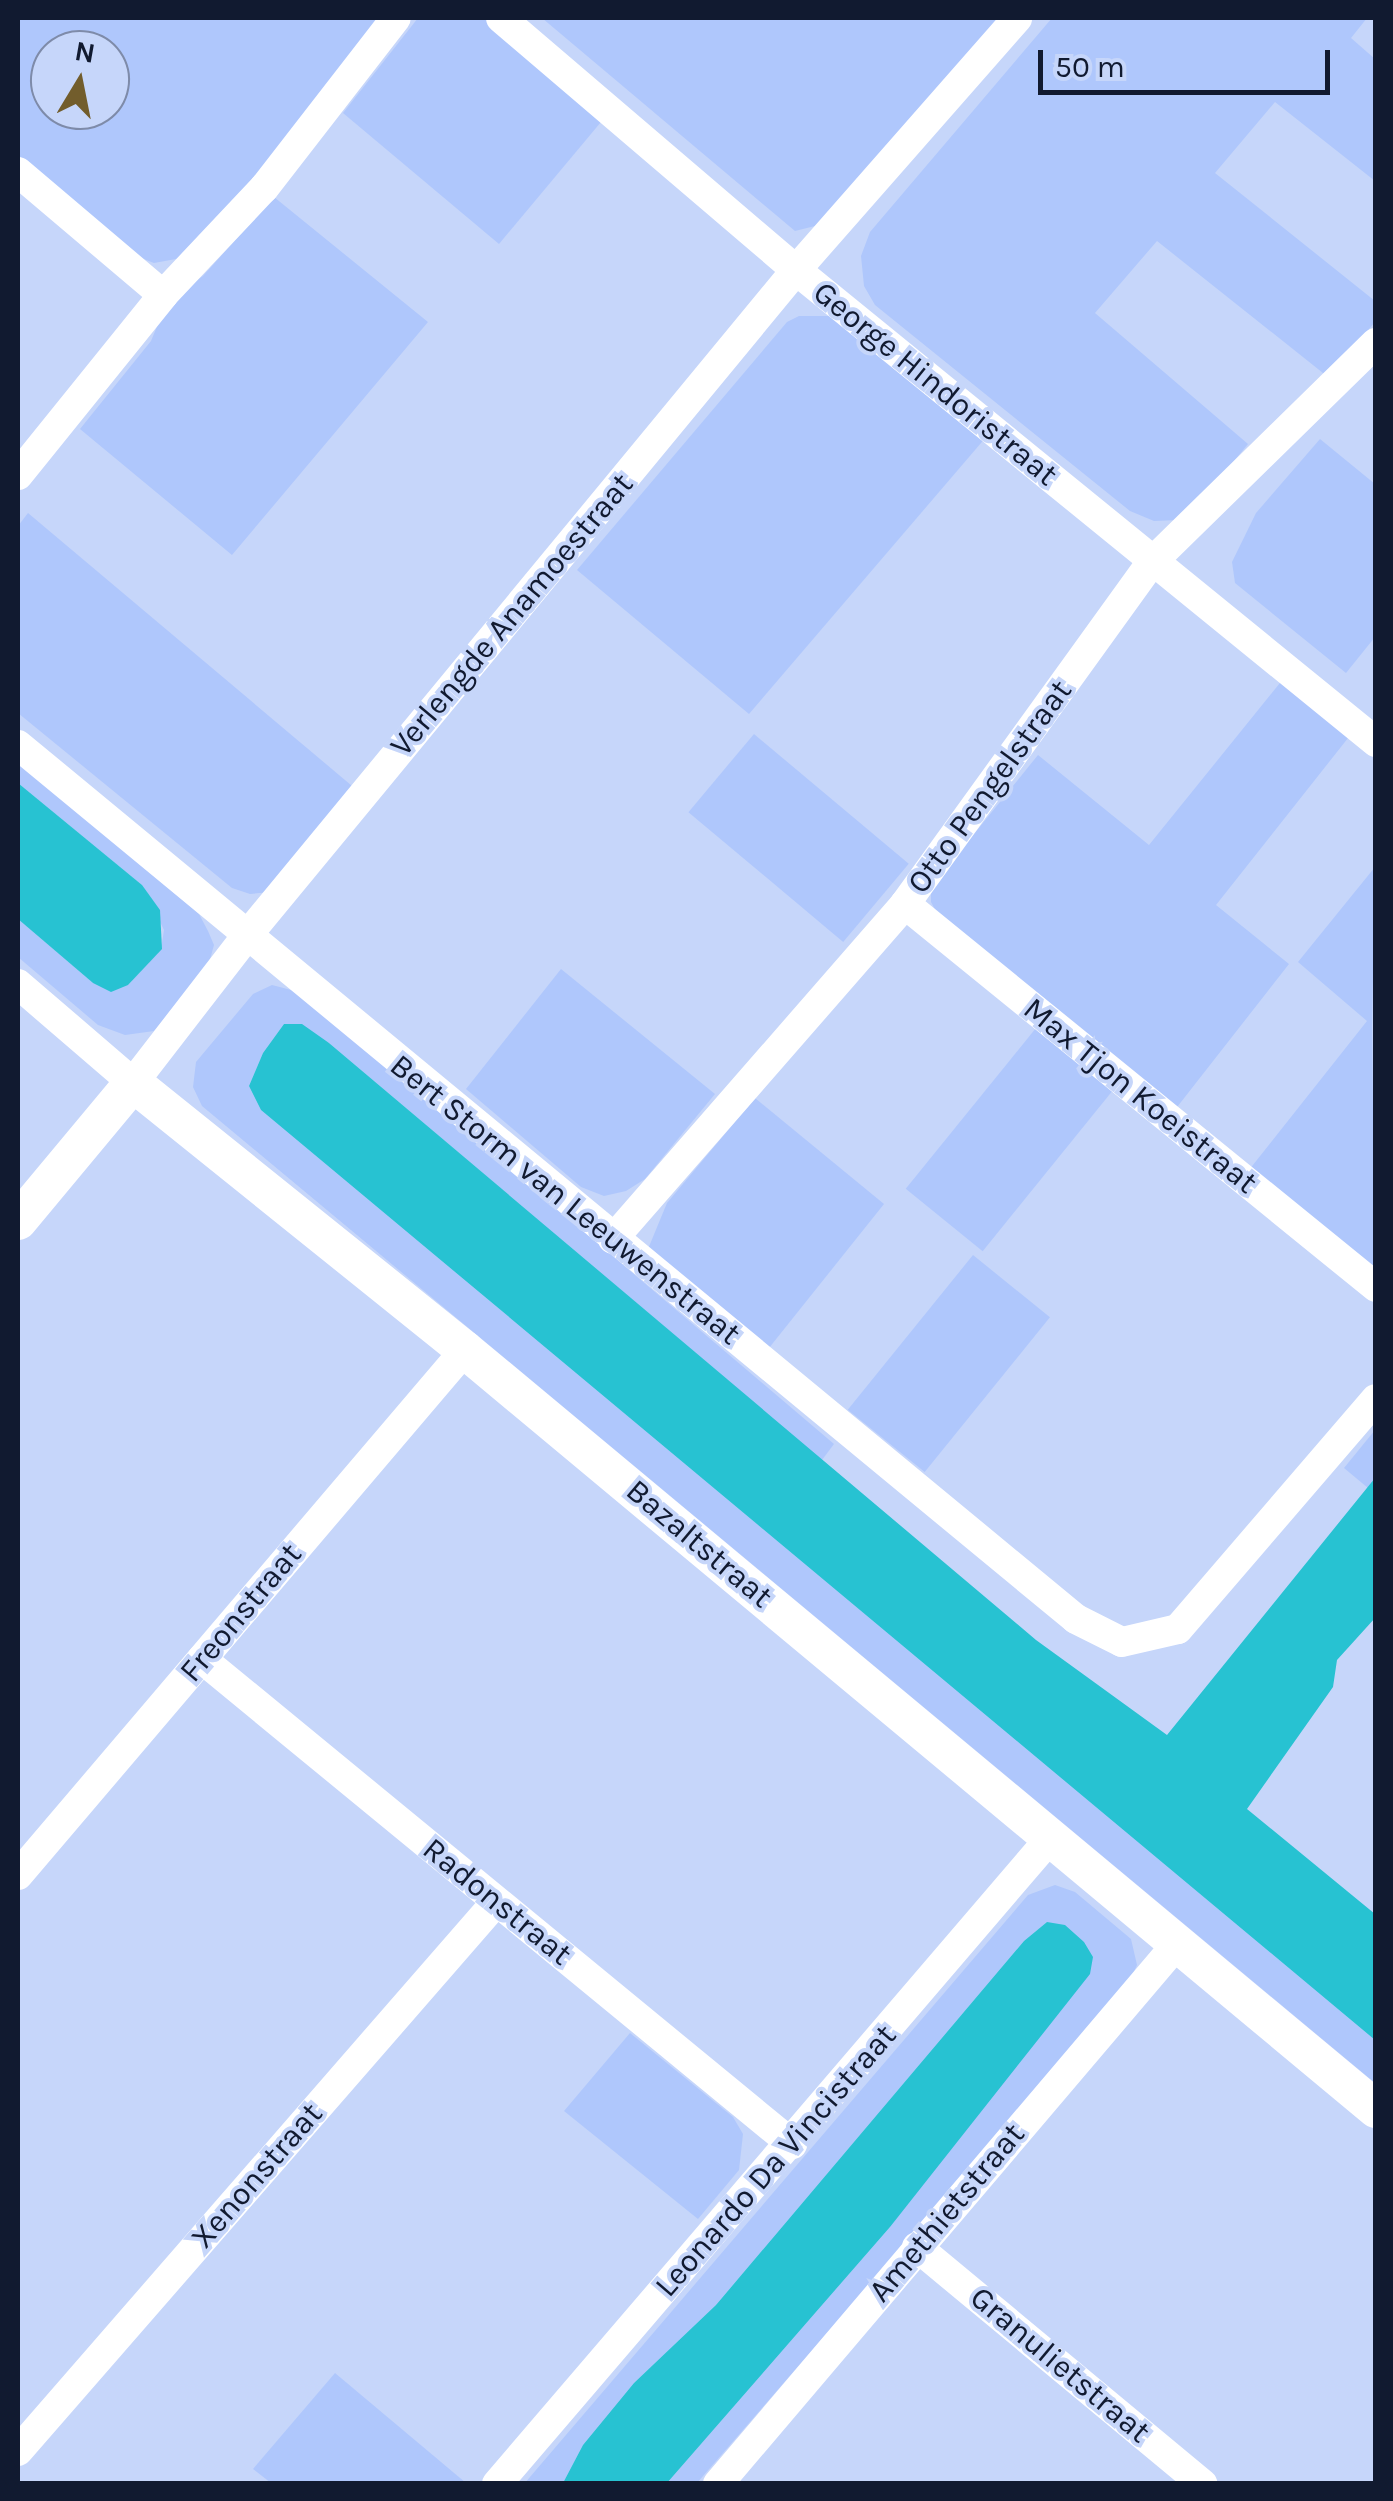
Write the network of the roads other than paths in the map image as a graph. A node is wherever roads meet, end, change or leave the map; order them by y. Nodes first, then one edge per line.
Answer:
1 (396, 18) edge
2 (501, 18) edge
3 (1017, 18) edge
4 (18, 172) edge
5 (796, 270) junction
6 (163, 294) junction
7 (1376, 343) edge
8 (18, 475) edge
9 (1152, 562) junction
10 (1376, 742) edge
11 (18, 746) edge
12 (905, 904) junction
13 (246, 938) junction
14 (18, 984) edge
15 (133, 1084) junction
16 (18, 1221) edge
17 (613, 1239) junction
18 (1376, 1287) edge
19 (465, 1350) junction
20 (1376, 1399) edge
21 (202, 1659) junction
22 (1052, 1836) junction
23 (18, 1875) edge
24 (496, 1902) junction
25 (1177, 1944) junction
26 (1376, 2110) edge
27 (792, 2144) junction
28 (918, 2247) junction
29 (18, 2451) edge
30 (497, 2484) edge
31 (718, 2484) edge
32 (1202, 2484) edge

1 - 6 street
2 - 5 street, George Hindoristraat
3 - 5 street, Verlengde Anamoestraat
4 - 6 street
5 - 9 street, George Hindoristraat
5 - 13 street, Verlengde Anamoestraat
6 - 8 street
7 - 9 street, Otto Pengelstraat
9 - 10 street, George Hindoristraat
9 - 12 street, Otto Pengelstraat
11 - 13 street, Bert Storm van Leeuwenstraat
12 - 17 street, Otto Pengelstraat
12 - 18 street, Max Tjon Koeistraat
13 - 15 street, Verlengde Anamoestraat
13 - 17 street, Bert Storm van Leeuwenstraat
14 - 15 street, Bazaltstraat
15 - 16 street, Verlengde Anamoestraat
15 - 19 street, Bazaltstraat
17 - 20 street, Bert Storm van Leeuwenstraat
19 - 21 street, Freonstraat
19 - 22 street, Bazaltstraat
21 - 23 street, Freonstraat
21 - 24 street, Radonstraat
22 - 25 street, Bazaltstraat
22 - 27 street, Leonardo Da Vincistraat
24 - 27 street, Radonstraat
24 - 29 street, Xenonstraat
25 - 26 street, Bazaltstraat
25 - 28 street, Amethietstraat
27 - 30 street, Leonardo Da Vincistraat
28 - 31 street, Amethietstraat
28 - 32 street, Granulietstraat

